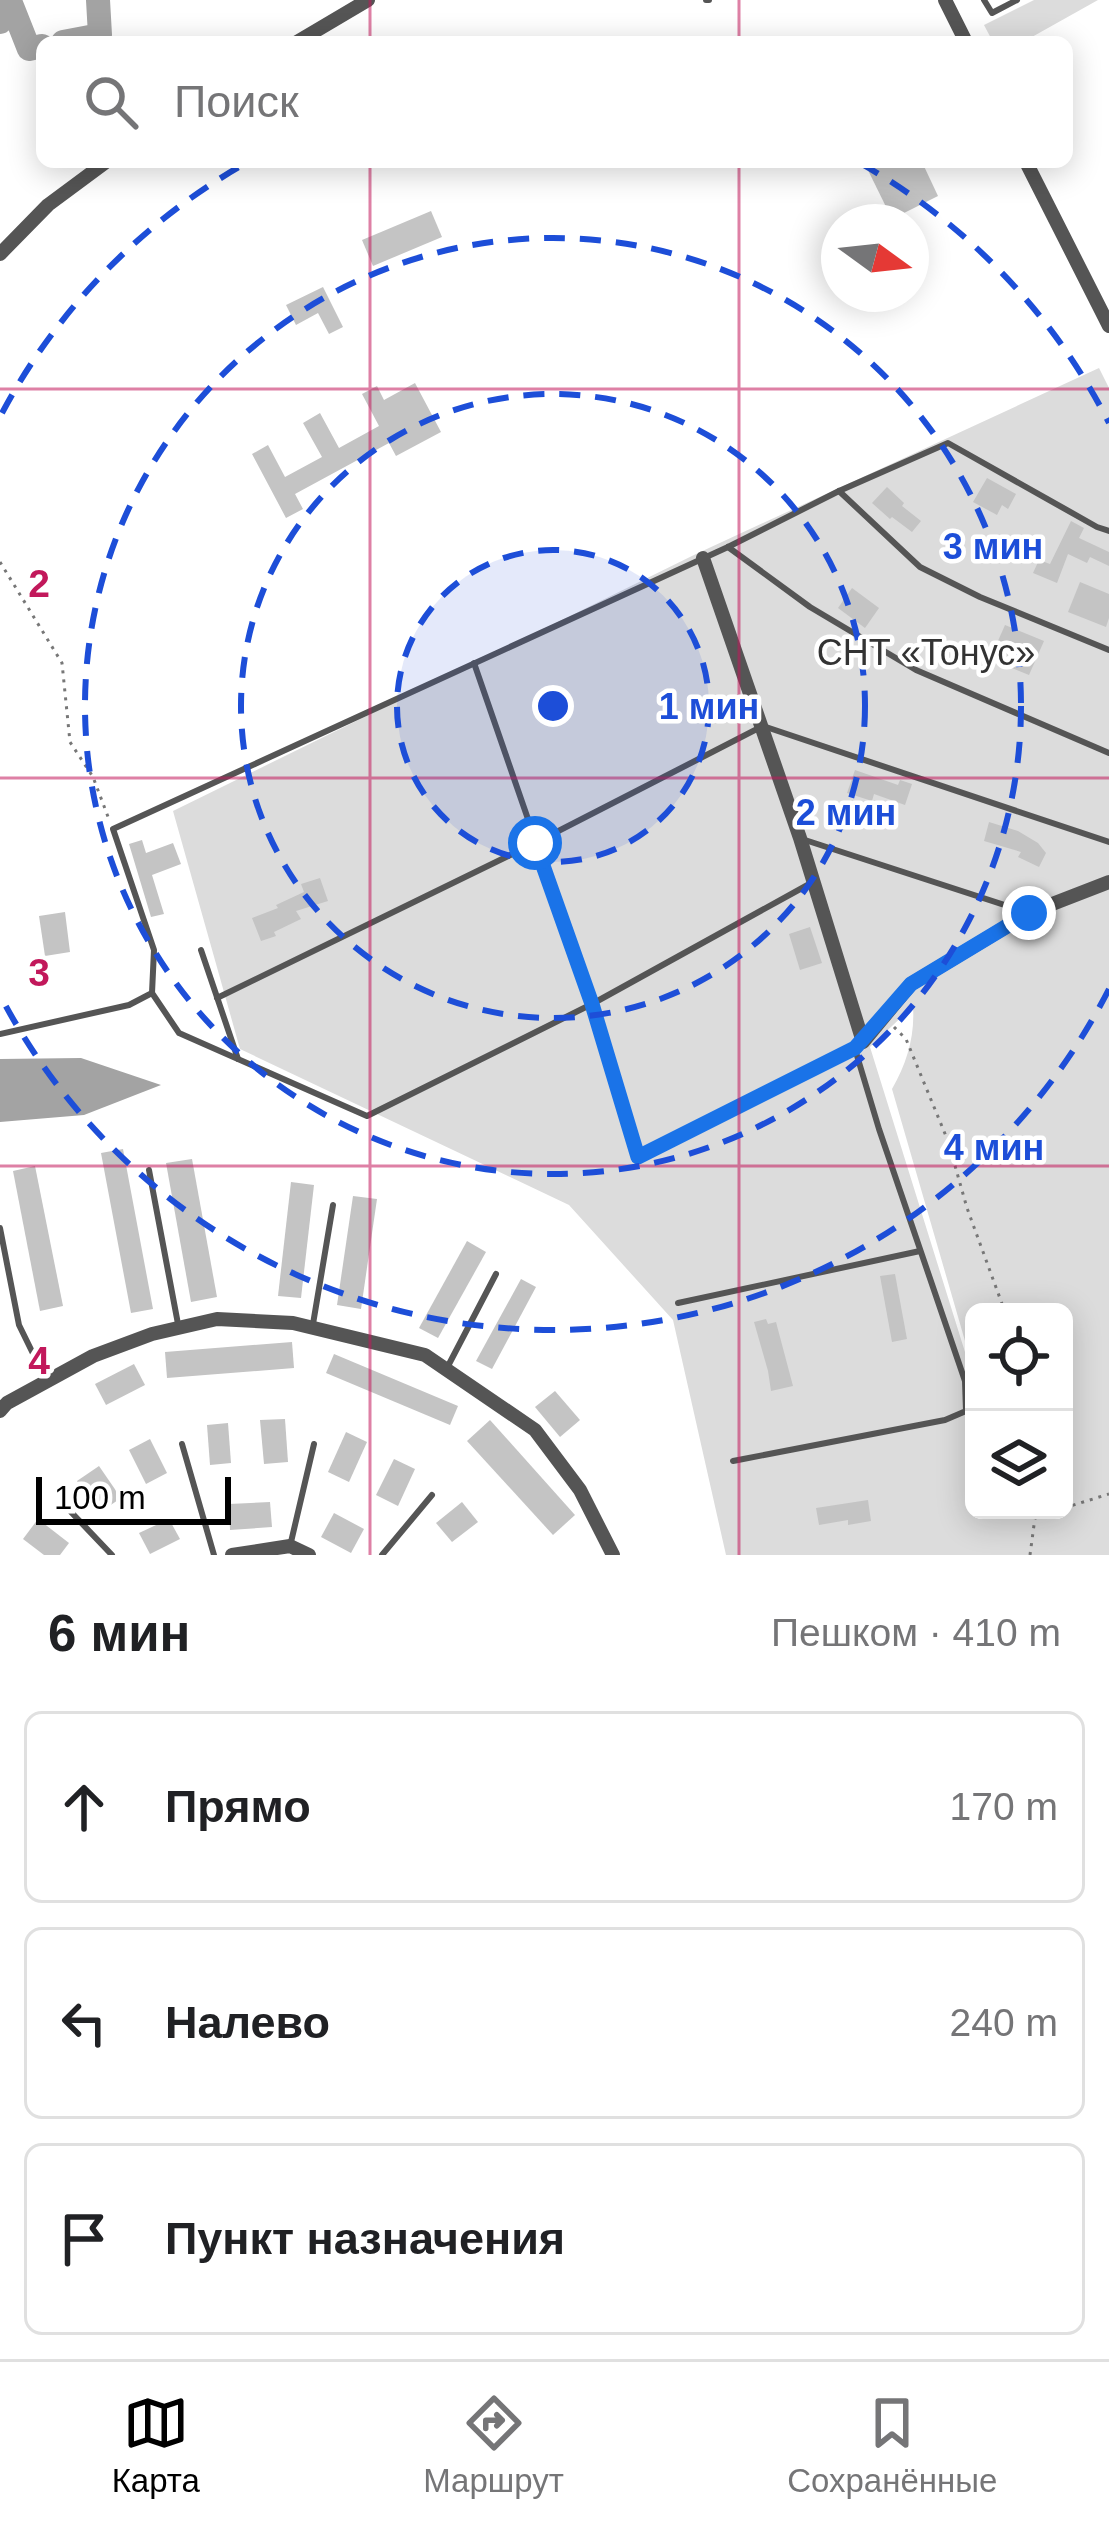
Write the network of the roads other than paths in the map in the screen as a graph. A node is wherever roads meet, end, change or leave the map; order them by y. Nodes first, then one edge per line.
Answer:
1 (368, 0) edge
2 (945, 0) edge
3 (984, 0) edge
4 (1017, 0) edge
5 (307, 36) edge
6 (963, 36) edge
7 (98, 168) edge
8 (1030, 168) edge
9 (0, 254) edge
10 (1109, 326) edge
11 (838, 490) junction
12 (1109, 531) edge
13 (728, 547) junction
14 (703, 558) junction
15 (1109, 650) edge
16 (474, 663) junction
17 (763, 726) junction
18 (1109, 753) edge
19 (800, 838) junction
20 (1109, 842) edge
21 (535, 843) junction
22 (813, 882) junction
23 (1109, 882) edge
24 (1029, 913) junction
25 (201, 950) dead end
26 (152, 993) junction
27 (217, 998) junction
28 (592, 1004) junction
29 (0, 1034) edge
30 (859, 1045) junction
31 (238, 1059) junction
32 (149, 1170) dead end
33 (333, 1205) dead end
34 (0, 1228) edge
35 (920, 1251) junction
36 (496, 1274) dead end
37 (678, 1303) dead end
38 (178, 1328) junction
39 (313, 1328) junction
40 (446, 1369) junction
41 (47, 1381) junction
42 (0, 1411) edge
43 (182, 1444) dead end
44 (314, 1444) dead end
45 (733, 1461) dead end
46 (432, 1495) dead end
47 (71, 1512) dead end
48 (290, 1546) junction
49 (112, 1555) edge
50 (214, 1555) edge
51 (232, 1555) edge
52 (309, 1555) edge
53 (382, 1555) edge
54 (614, 1555) edge

1 - 5 street
2 - 6 street
3 - 4 lane
7 - 9 street
8 - 10 street
11 - 12 lane
11 - 13 lane
11 - 15 lane
13 - 14 lane
13 - 18 lane
14 - 16 lane
14 - 17 street
16 - 21 lane
16 - 26 lane
17 - 19 street
17 - 20 lane
17 - 21 lane
19 - 22 street
19 - 24 lane
21 - 27 lane
21 - 28 lane
22 - 28 lane
22 - 30 street
23 - 24 street
24 - 30 street
25 - 27 lane
26 - 29 lane
26 - 31 lane
27 - 31 lane
28 - 30 lane
28 - 31 lane
30 - 35 lane
32 - 38 lane
33 - 39 lane
34 - 41 lane
35 - 37 lane
35 - 45 lane
36 - 40 lane
38 - 39 street
38 - 41 street
39 - 40 street
40 - 54 street
41 - 42 street
43 - 50 lane
44 - 48 lane
46 - 53 lane
47 - 49 lane
48 - 51 street
48 - 52 street

